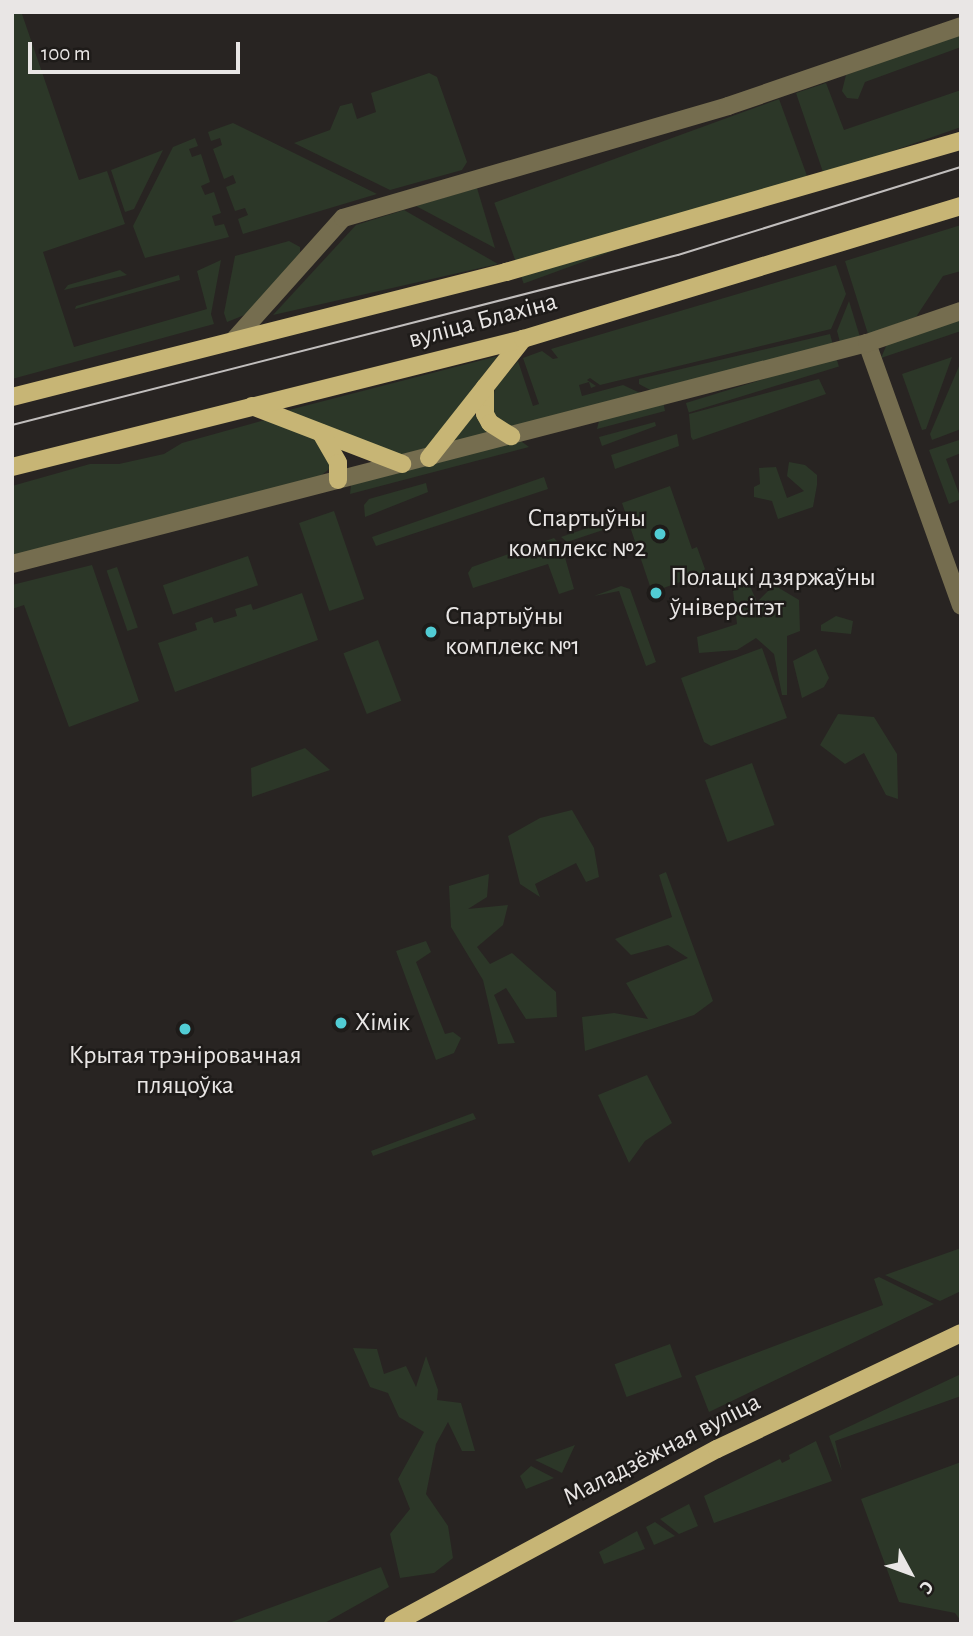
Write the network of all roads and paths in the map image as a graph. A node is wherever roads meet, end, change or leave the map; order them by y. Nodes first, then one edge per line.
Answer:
1 (961, 26) edge
2 (961, 141) edge
3 (961, 206) edge
4 (961, 311) edge
5 (523, 340) junction
6 (233, 341) junction
7 (867, 343) junction
8 (485, 387) junction
9 (12, 397) edge
10 (252, 406) junction
11 (321, 433) junction
12 (511, 436) junction
13 (429, 458) junction
14 (402, 464) junction
15 (12, 467) edge
16 (338, 480) junction
17 (12, 564) edge
18 (961, 606) edge
19 (961, 1333) edge
20 (393, 1624) edge

1 - 6 street
2 - 6 main road, вуліца Блахіна
3 - 5 main road, вуліца Блахіна
4 - 7 street
5 - 8 main road
5 - 10 main road, вуліца Блахіна
6 - 9 main road, вуліца Блахіна
7 - 12 street
7 - 18 street
8 - 12 main road
8 - 13 main road
10 - 11 main road
10 - 15 main road, вуліца Блахіна
11 - 14 main road
11 - 16 main road
12 - 13 street
13 - 14 street
14 - 16 street
16 - 17 street
19 - 20 main road, Маладзёжная вуліца

